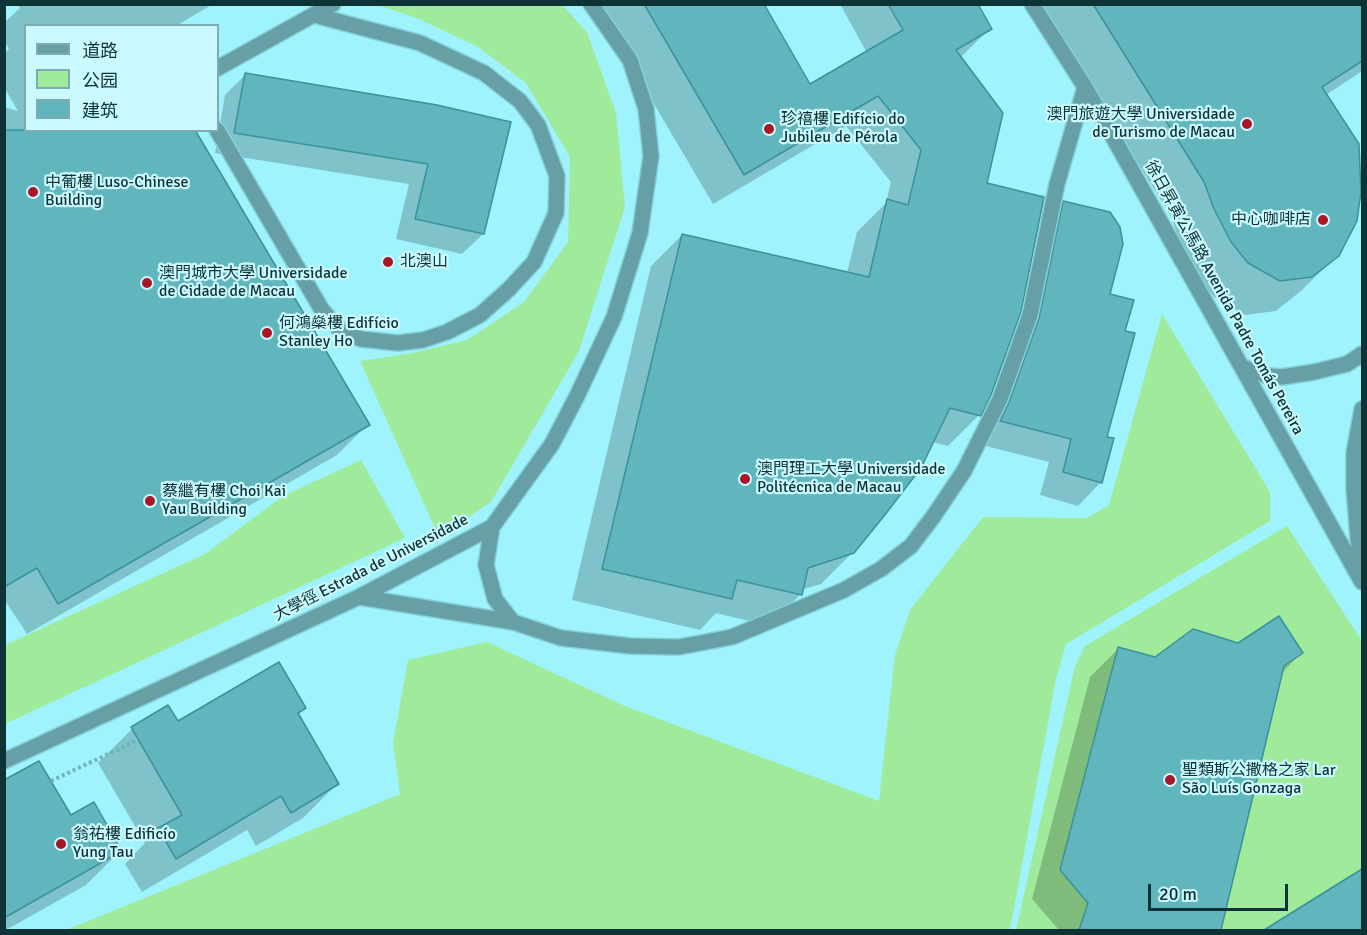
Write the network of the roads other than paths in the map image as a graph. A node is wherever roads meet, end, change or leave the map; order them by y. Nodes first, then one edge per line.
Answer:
1 (333, 4) edge
2 (591, 4) edge
3 (1032, 4) edge
4 (314, 15) junction
5 (219, 67) edge
6 (1085, 87) junction
7 (218, 132) edge
8 (1362, 354) edge
9 (1242, 368) junction
10 (1362, 409) edge
11 (492, 527) junction
12 (1362, 581) edge
13 (359, 597) junction
14 (513, 622) junction
15 (4, 761) edge

1 - 4 street
2 - 11 street, 大學徑 Estrada de Universidade
3 - 6 street, 徐日昇寅公馬路 Avenida Padre Tomás Pereira
4 - 5 street
4 - 7 street
6 - 9 street, 徐日昇寅公馬路 Avenida Padre Tomás Pereira
6 - 14 street
8 - 9 street
9 - 12 street, 徐日昇寅公馬路 Avenida Padre Tomás Pereira
10 - 12 street
11 - 13 street, 大學徑 Estrada de Universidade
11 - 14 street
13 - 14 street
13 - 15 street, 大學徑 Estrada de Universidade

